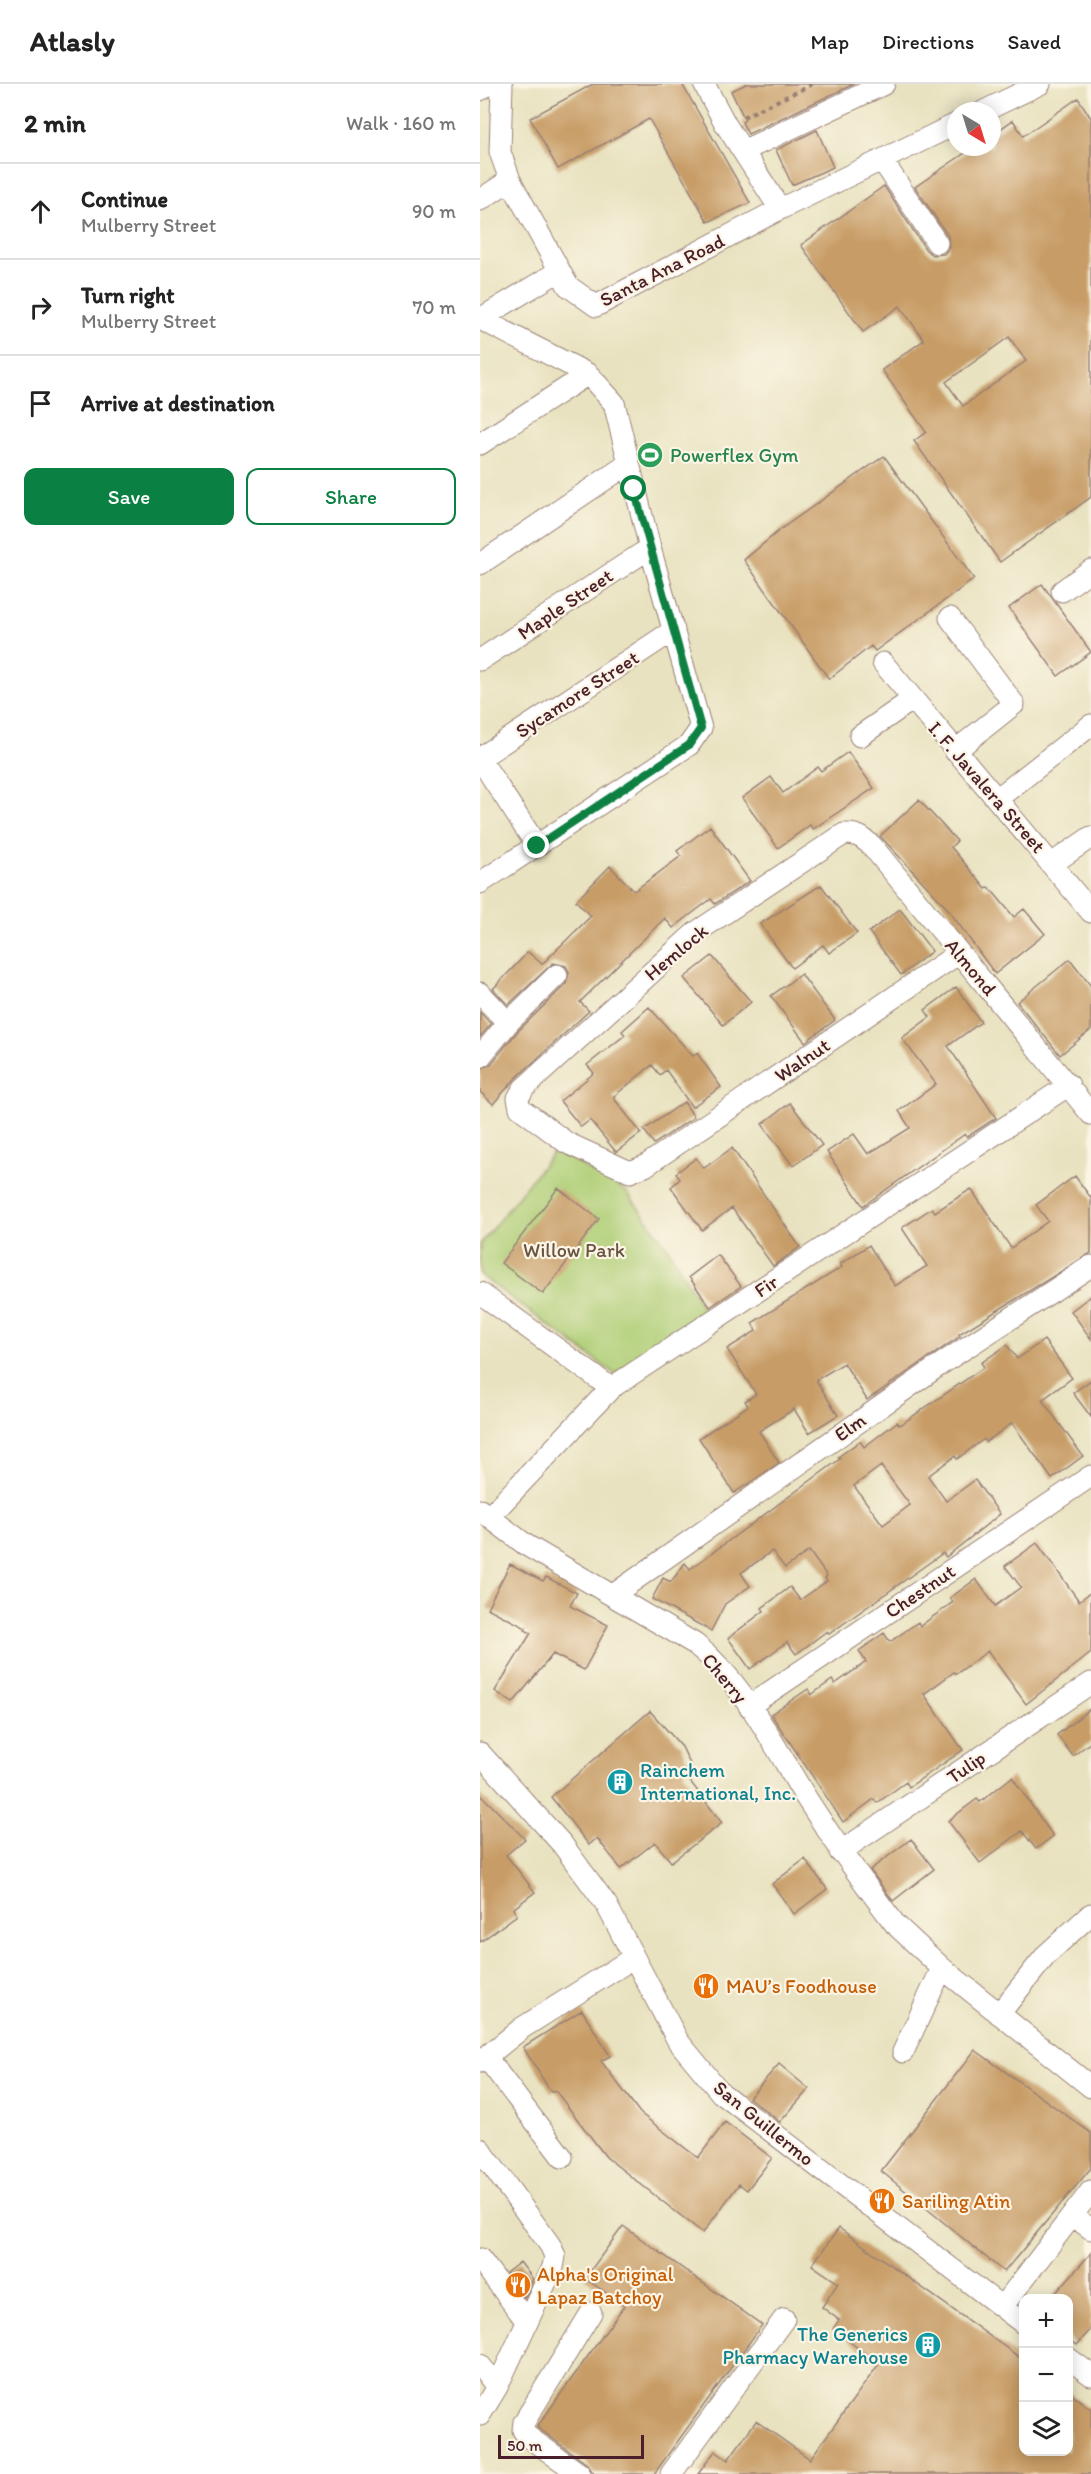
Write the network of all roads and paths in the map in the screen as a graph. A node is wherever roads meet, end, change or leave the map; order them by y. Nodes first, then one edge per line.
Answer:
1 (489, 84) edge
2 (502, 84) edge
3 (704, 84) edge
4 (813, 84) edge
5 (884, 84) edge
6 (1033, 86) edge
7 (480, 90) edge
8 (1001, 102) edge
9 (726, 125) junction
10 (947, 128) edge
11 (743, 151) junction
12 (882, 160) junction
13 (510, 180) junction
14 (480, 200) edge
15 (780, 209) junction
16 (937, 243) dead end
17 (559, 271) junction
18 (480, 319) edge
19 (588, 374) junction
20 (480, 444) edge
21 (628, 464) junction
22 (650, 548) junction
23 (480, 564) edge
24 (1091, 570) edge
25 (1062, 591) dead end
26 (950, 618) dead end
27 (674, 630) junction
28 (480, 660) edge
29 (883, 663) dead end
30 (913, 699) junction
31 (1091, 725) edge
32 (860, 736) dead end
33 (955, 751) junction
34 (480, 758) edge
35 (998, 798) junction
36 (844, 834) joint
37 (1091, 837) edge
38 (537, 846) junction
39 (1053, 863) junction
40 (480, 883) edge
41 (1091, 912) edge
42 (959, 953) junction
43 (557, 975) dead end
44 (480, 993) edge
45 (508, 1023) junction
46 (480, 1057) edge
47 (1069, 1085) junction
48 (1091, 1114) edge
49 (645, 1166) joint
50 (1091, 1266) edge
51 (480, 1293) edge
52 (611, 1388) junction
53 (1091, 1476) edge
54 (485, 1514) edge
55 (613, 1595) junction
56 (1091, 1683) edge
57 (749, 1706) junction
58 (480, 1753) edge
59 (840, 1852) junction
60 (1091, 1914) edge
61 (633, 1958) junction
62 (942, 1968) junction
63 (999, 2014) junction
64 (903, 2052) dead end
65 (482, 2059) edge
66 (1091, 2087) edge
67 (480, 2149) edge
68 (562, 2157) dead end
69 (1091, 2192) edge
70 (1073, 2216) junction
71 (1091, 2229) edge
72 (480, 2259) edge
73 (1002, 2307) junction
74 (591, 2313) dead end
75 (784, 2319) dead end
76 (1019, 2321) edge
77 (527, 2322) junction
78 (1073, 2362) edge
79 (480, 2365) edge
80 (1091, 2375) edge
81 (497, 2387) junction
82 (480, 2415) edge
83 (580, 2474) edge
84 (671, 2474) edge

1 - 7 street
2 - 13 street, Santa Ana Road
3 - 9 street
4 - 9 path
5 - 11 street
6 - 8 street
9 - 11 street
10 - 12 street, Santa Ana Road
11 - 15 street
12 - 15 street, Santa Ana Road
12 - 16 street
13 - 14 street
13 - 17 street, Santa Ana Road
15 - 17 street, Santa Ana Road
17 - 18 street
18 - 19 street
19 - 20 street
19 - 21 street
21 - 22 street
21 - 23 street
22 - 27 street
22 - 28 street, Maple Street
24 - 25 street
26 - 33 street
27 - 34 street, Sycamore Street
27 - 38 street
29 - 30 street, I. F. Javalera Street
30 - 32 street
30 - 33 street, I. F. Javalera Street
31 - 35 street
33 - 35 street, I. F. Javalera Street
34 - 38 street
35 - 39 street, I. F. Javalera Street
36 - 42 street, Almond
36 - 49 street, Hemlock
37 - 39 street
38 - 40 street
39 - 41 street, I. F. Javalera Street
42 - 47 street, Almond
42 - 49 street, Walnut
43 - 45 street
44 - 45 street
45 - 46 street
47 - 48 street, Almond
47 - 52 street, Fir
50 - 55 street, Elm
51 - 52 street
52 - 54 street, Fir
53 - 57 street, Chestnut
54 - 55 street, Cherry
55 - 57 street, Cherry
56 - 59 street, Tulip
57 - 59 street, Cherry
58 - 61 street, San Guillermo
59 - 62 street, Cherry
60 - 63 street
61 - 65 street
61 - 73 street, San Guillermo
62 - 63 street, Cherry
62 - 64 street
63 - 66 street, Cherry
65 - 68 street
67 - 77 street
69 - 70 street
70 - 71 street
70 - 73 street
72 - 77 street
73 - 76 street, San Guillermo
74 - 83 street
75 - 84 street
77 - 81 street
78 - 80 street
79 - 81 street
81 - 82 street

